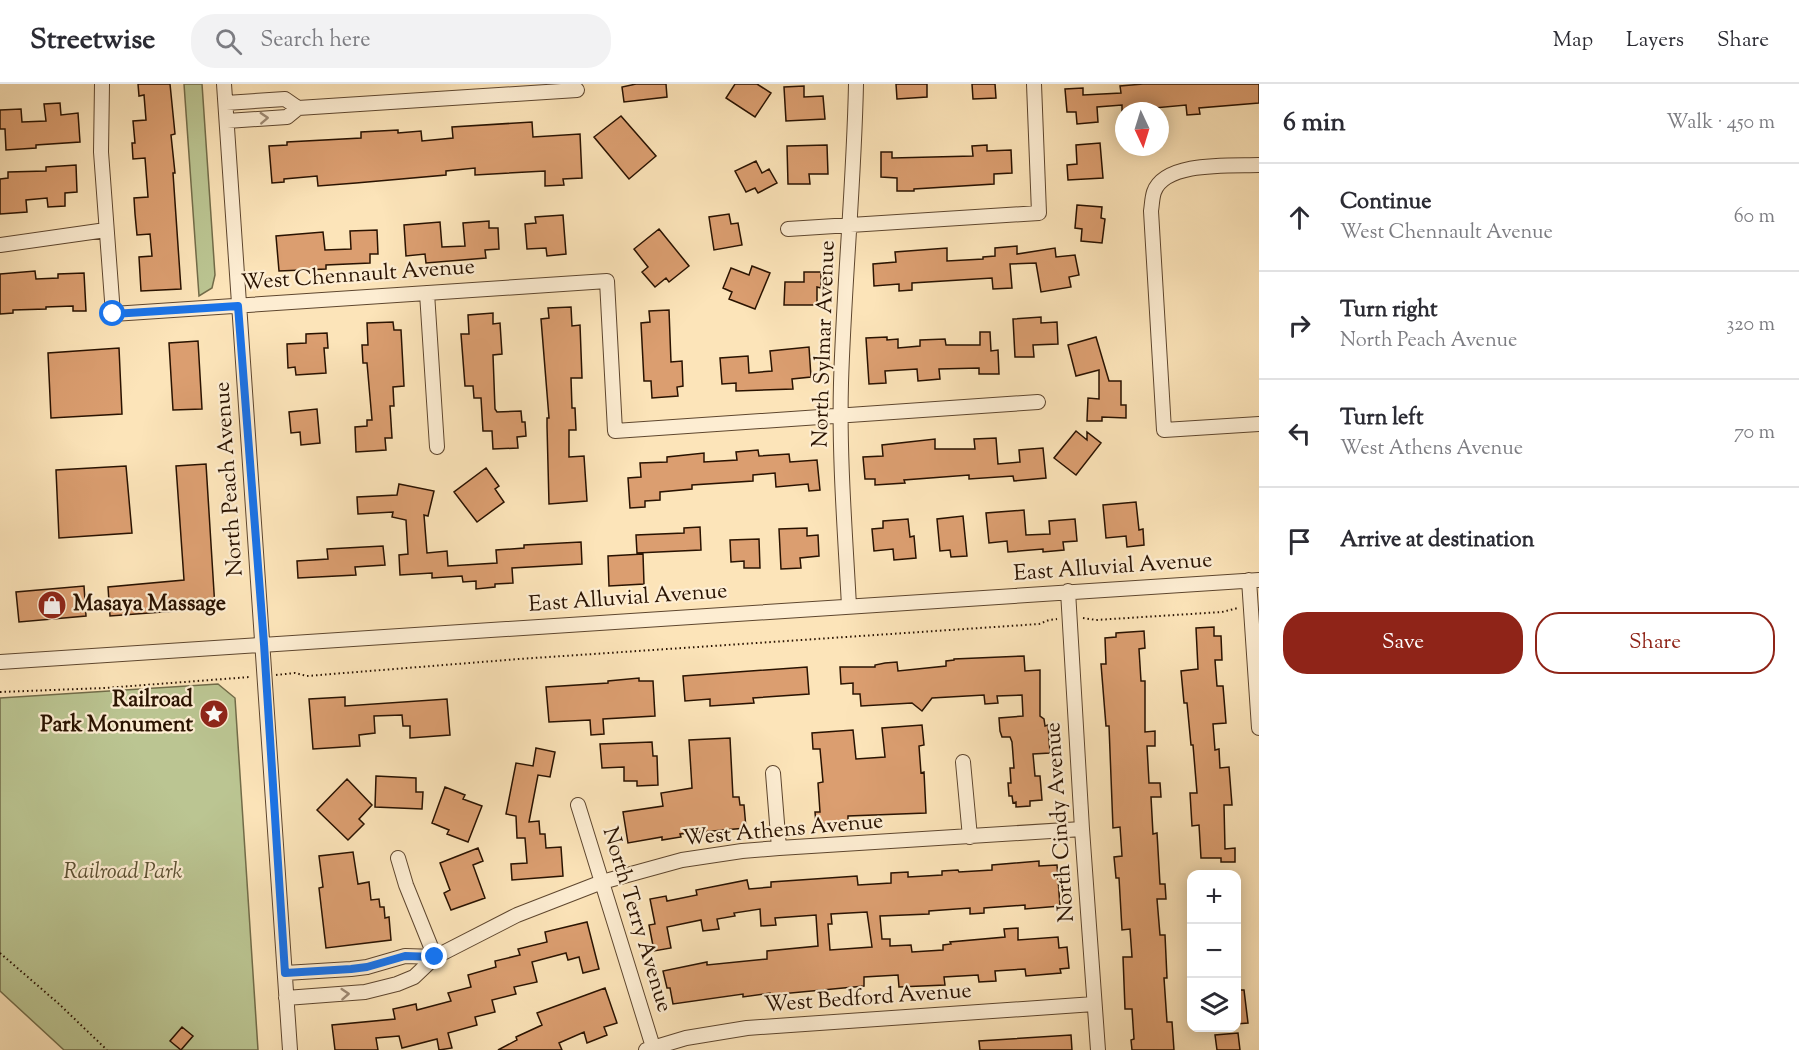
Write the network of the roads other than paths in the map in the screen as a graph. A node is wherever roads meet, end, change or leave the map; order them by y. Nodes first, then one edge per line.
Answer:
1 (102, 84) edge
2 (224, 84) edge
3 (856, 84) edge
4 (1034, 84) edge
5 (577, 90) dead end
6 (226, 103) junction
7 (298, 108) junction
8 (227, 121) junction
9 (1259, 165) edge
10 (850, 226) junction
11 (106, 230) junction
12 (788, 230) dead end
13 (0, 245) edge
14 (427, 293) junction
15 (238, 306) junction
16 (1038, 402) dead end
17 (841, 415) junction
18 (1259, 424) edge
19 (437, 447) dead end
20 (1254, 580) edge
21 (1068, 591) junction
22 (849, 606) junction
23 (264, 644) junction
24 (0, 662) edge
25 (1259, 728) edge
26 (963, 762) dead end
27 (773, 773) dead end
28 (578, 805) dead end
29 (1082, 829) junction
30 (969, 837) junction
31 (779, 848) junction
32 (398, 858) dead end
33 (602, 882) junction
34 (435, 957) junction
35 (285, 973) junction
36 (286, 998) junction
37 (1094, 1004) junction
38 (650, 1049) edge
39 (290, 1050) edge
40 (1098, 1050) edge

1 - 11 street
2 - 6 street, North Peach Avenue
3 - 10 street, North Sylmar Avenue
4 - 10 street
5 - 7 street
6 - 7 street
6 - 8 street, North Peach Avenue
8 -> 7 street
8 - 15 street, North Peach Avenue
9 - 18 street
10 - 12 street
10 - 17 street, North Sylmar Avenue
11 - 13 street
11 - 15 street, West Chennault Avenue
14 - 15 street, West Chennault Avenue
14 - 17 street, West Chennault Avenue
14 - 19 street
15 - 23 street, North Peach Avenue
16 - 17 street
17 - 22 street, North Sylmar Avenue
20 - 21 street, East Alluvial Avenue
20 - 25 street
21 - 22 street, East Alluvial Avenue
21 - 29 street, North Cindy Avenue
22 - 23 street, East Alluvial Avenue
23 - 24 street, East Alluvial Avenue
23 - 35 street, North Peach Avenue
26 - 30 street
27 - 31 street
28 - 33 street, North Terry Avenue
29 - 30 street, West Athens Avenue
29 - 37 street, North Cindy Avenue
30 - 31 street, West Athens Avenue
31 - 33 street, West Athens Avenue
32 - 34 street
33 - 34 street, West Athens Avenue
33 - 38 street, North Terry Avenue
34 - 35 street, West Athens Avenue
36 -> 34 street, West Athens Avenue
35 - 36 street, North Peach Avenue
36 - 39 street, North Peach Avenue
37 - 38 street, West Bedford Avenue
37 - 40 street, North Cindy Avenue

